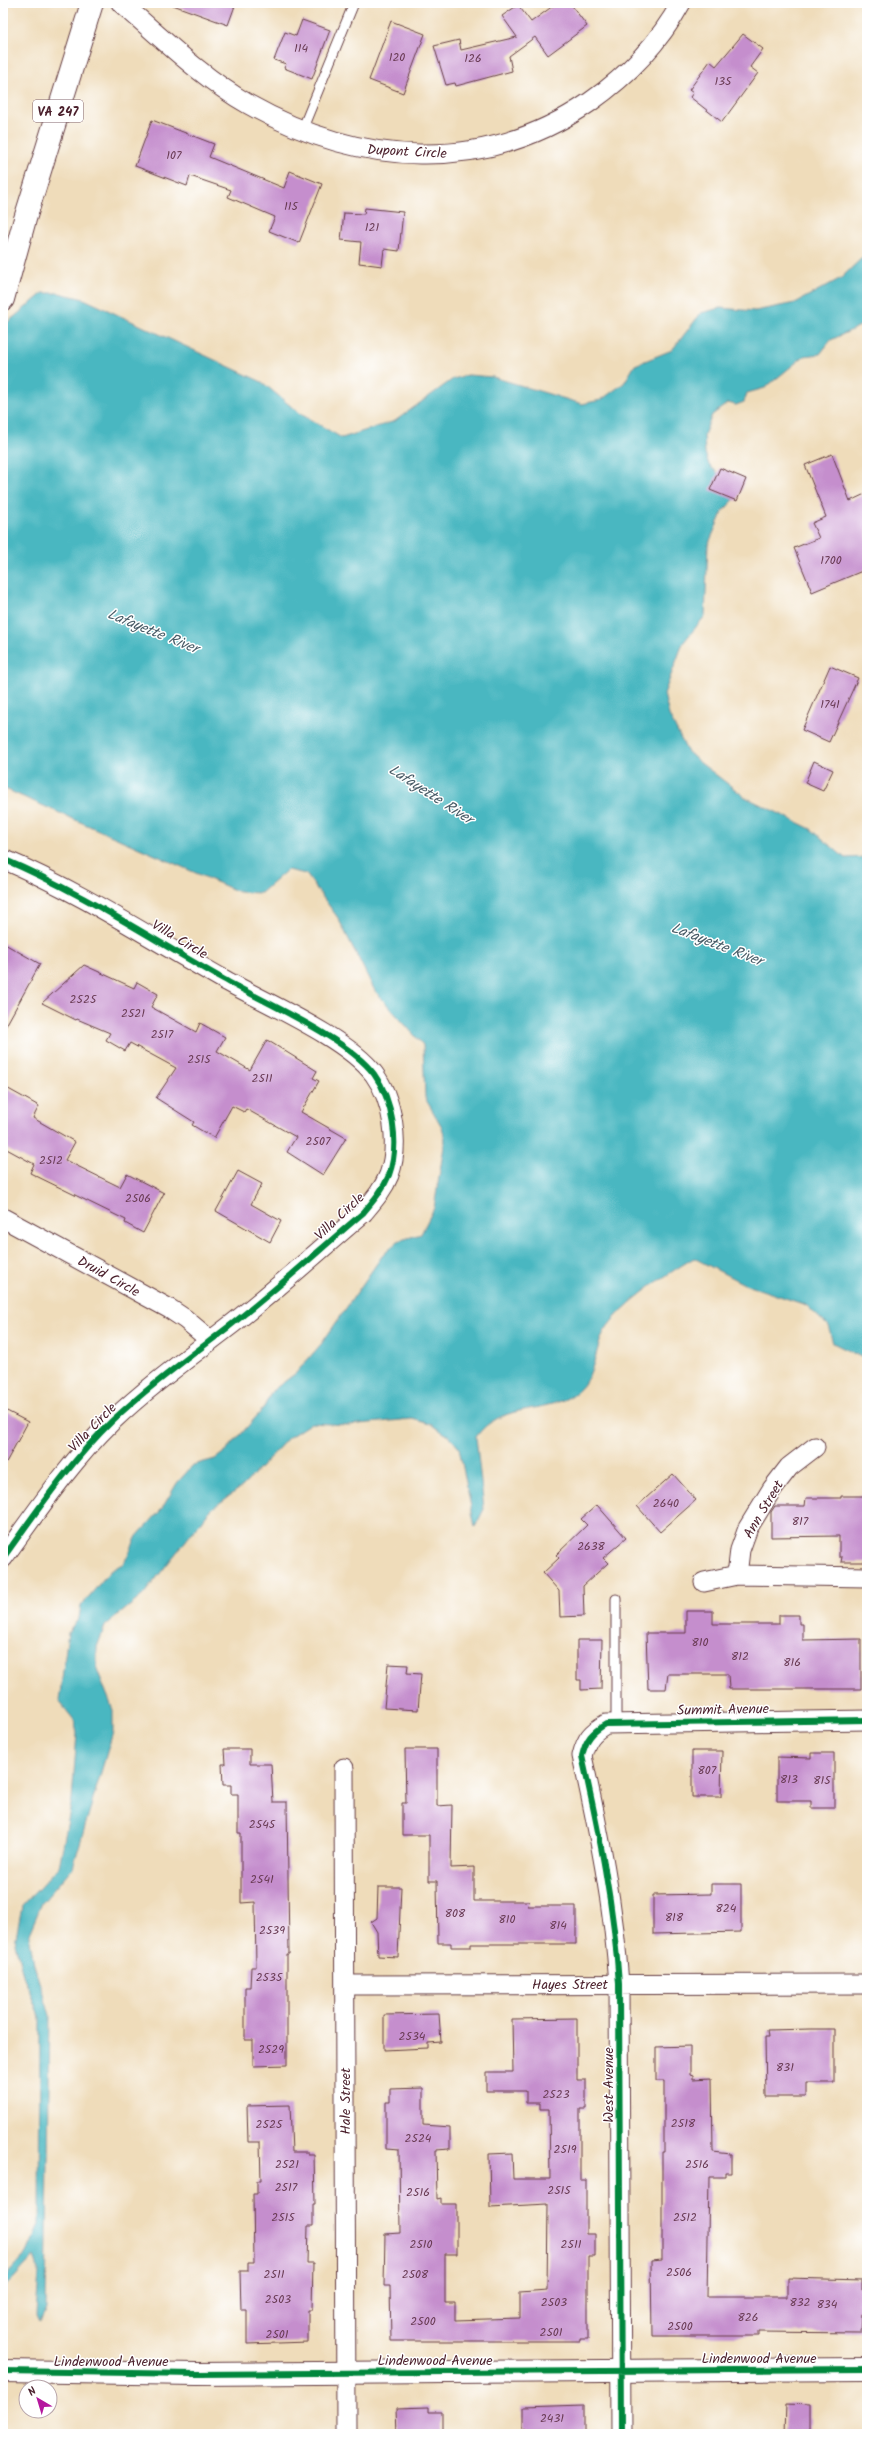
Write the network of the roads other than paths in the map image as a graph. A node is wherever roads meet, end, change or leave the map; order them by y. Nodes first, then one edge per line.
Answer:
1 (92, 3) edge
2 (121, 3) edge
3 (354, 3) edge
4 (681, 3) edge
5 (302, 130) junction
6 (3, 299) edge
7 (3, 859) edge
8 (3, 1218) edge
9 (210, 1340) junction
10 (816, 1447) dead end
11 (3, 1558) edge
12 (737, 1574) junction
13 (867, 1577) edge
14 (704, 1582) dead end
15 (616, 1599) dead end
16 (867, 1720) edge
17 (616, 1723) junction
18 (586, 1741) joint
19 (344, 1768) dead end
20 (619, 1984) junction
21 (867, 1984) edge
22 (345, 1985) junction
23 (867, 2369) edge
24 (621, 2370) junction
25 (3, 2371) edge
26 (346, 2372) junction
27 (346, 2434) edge
28 (621, 2434) edge

1 - 6 street, VA 247
2 - 5 street, Dupont Circle
3 - 5 lane
4 - 5 street, Dupont Circle
7 - 9 street, Villa Circle
8 - 9 street, Druid Circle
9 - 11 street, Villa Circle
10 - 12 street, Ann Street
12 - 13 street
12 - 14 street
15 - 17 lane
16 - 17 street, Summit Avenue
17 - 18 street, Summit Avenue
18 - 20 street, West Avenue
19 - 22 street, Hale Street
20 - 21 street, Hayes Street
20 - 22 street, Hayes Street
20 - 24 street, West Avenue
22 - 26 street, Hale Street
23 - 24 street, Lindenwood Avenue
24 - 26 street, Lindenwood Avenue
24 - 28 street, West Avenue
25 - 26 street, Lindenwood Avenue
26 - 27 street, Hale Street

